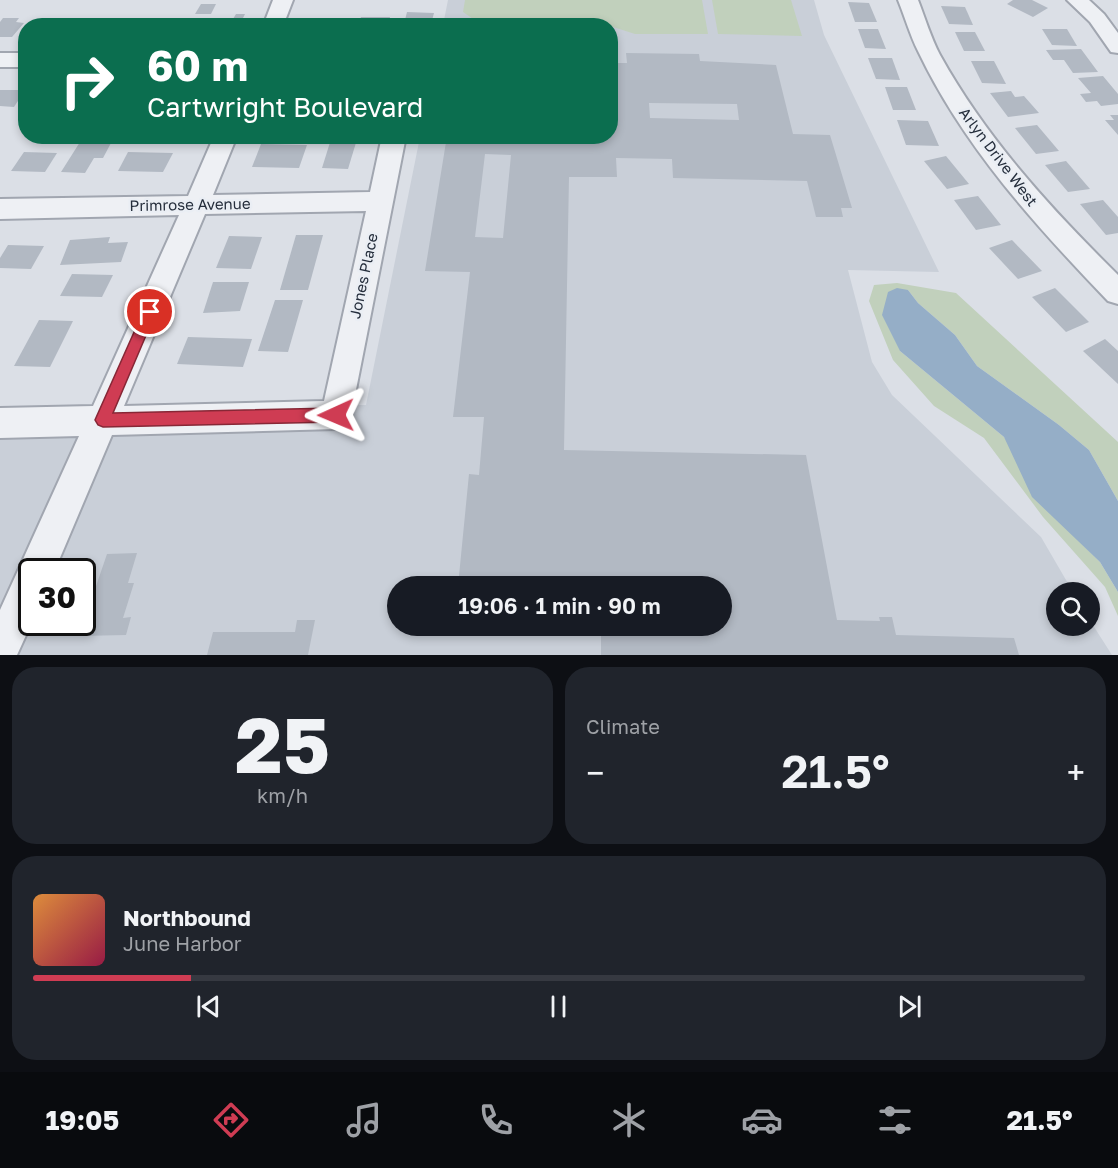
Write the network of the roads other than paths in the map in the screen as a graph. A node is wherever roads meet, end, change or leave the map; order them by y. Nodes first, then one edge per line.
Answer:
1 (284, 0) edge
2 (908, 0) edge
3 (1077, 0) edge
4 (276, 18) edge
5 (1118, 47) edge
6 (0, 60) edge
7 (18, 60) edge
8 (223, 144) edge
9 (392, 144) edge
10 (380, 201) junction
11 (196, 205) junction
12 (0, 209) edge
13 (1118, 293) edge
14 (103, 420) junction
15 (0, 423) edge
16 (42, 558) edge
17 (18, 612) edge
18 (0, 651) edge

1 - 4 street
2 - 13 street, Arlyn Drive West
3 - 5 street
6 - 7 street
8 - 11 street
9 - 10 street, Jones Place
10 - 11 street, Primrose Avenue
10 - 14 street, Jones Place
11 - 12 street, Primrose Avenue
11 - 14 street
14 - 15 street
14 - 16 street
17 - 18 street

